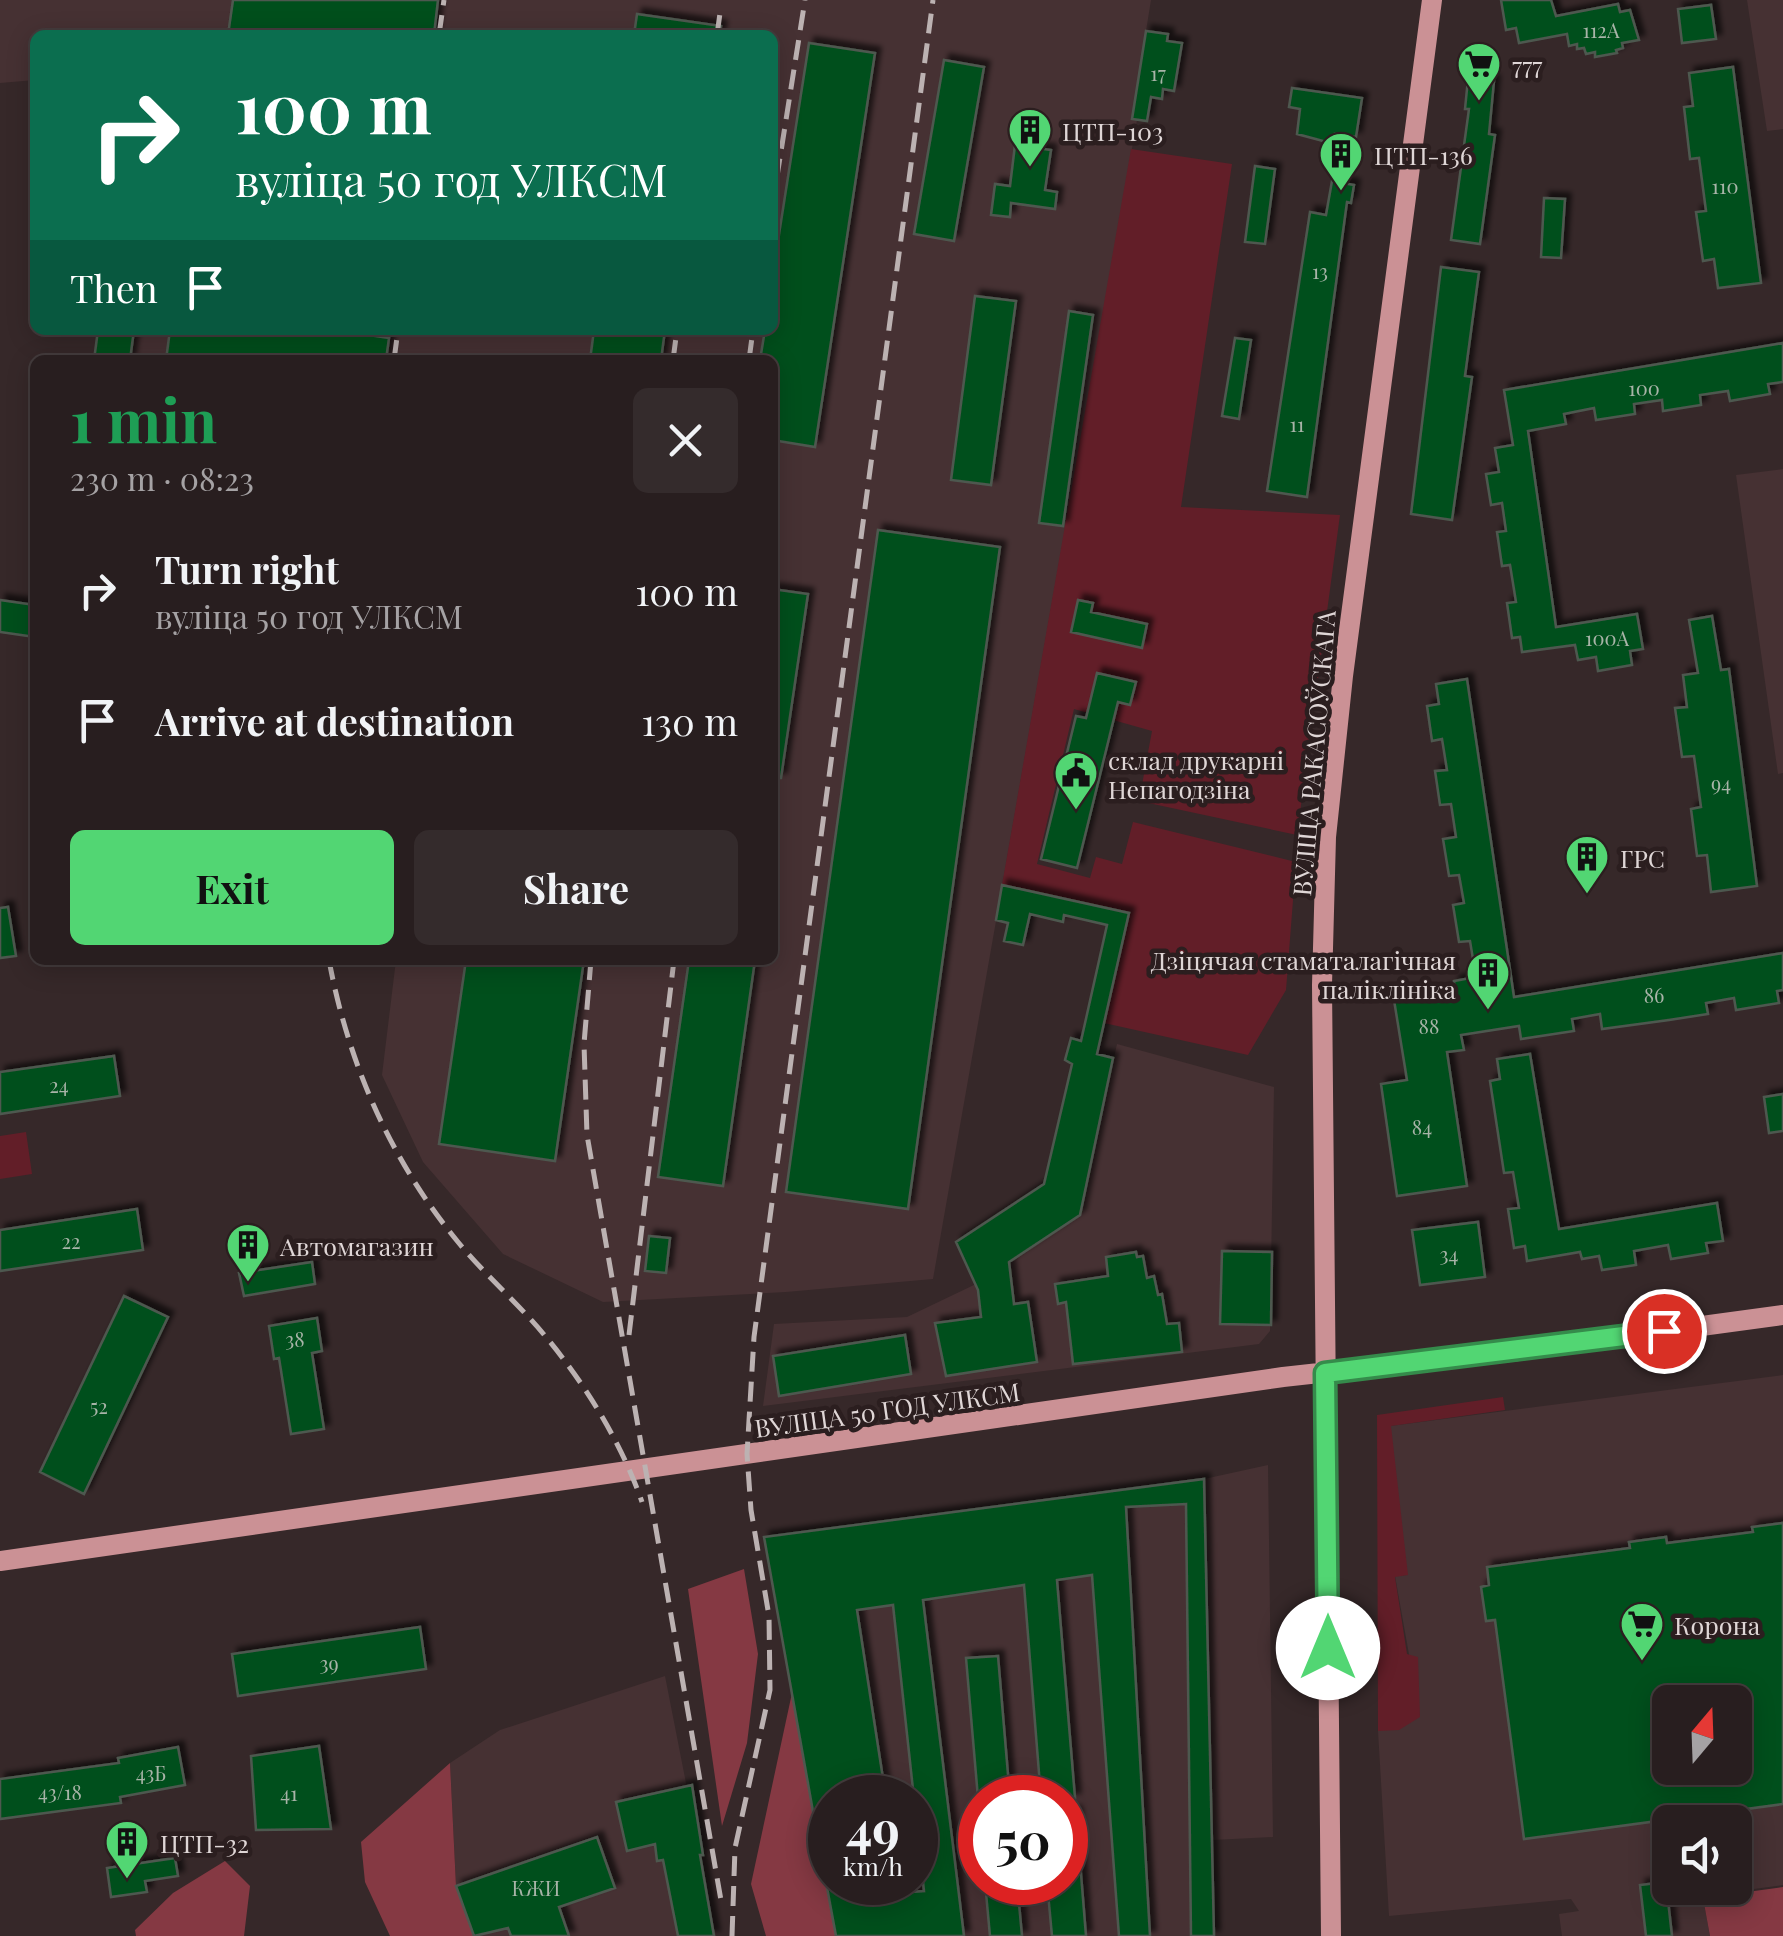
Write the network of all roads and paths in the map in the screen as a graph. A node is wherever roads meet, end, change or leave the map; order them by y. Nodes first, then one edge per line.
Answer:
1 (1432, 0) edge
2 (1783, 1315) edge
3 (1325, 1373) junction
4 (0, 1561) edge
5 (1331, 1936) edge

1 - 3 main road, ВУЛІЦА РАКАСОЎСКАГА
2 - 3 main road, ВУЛІЦА 50 ГОД УЛКСМ
3 - 4 main road, ВУЛІЦА 50 ГОД УЛКСМ
3 - 5 main road, ВУЛІЦА РАКАСОЎСКАГА

